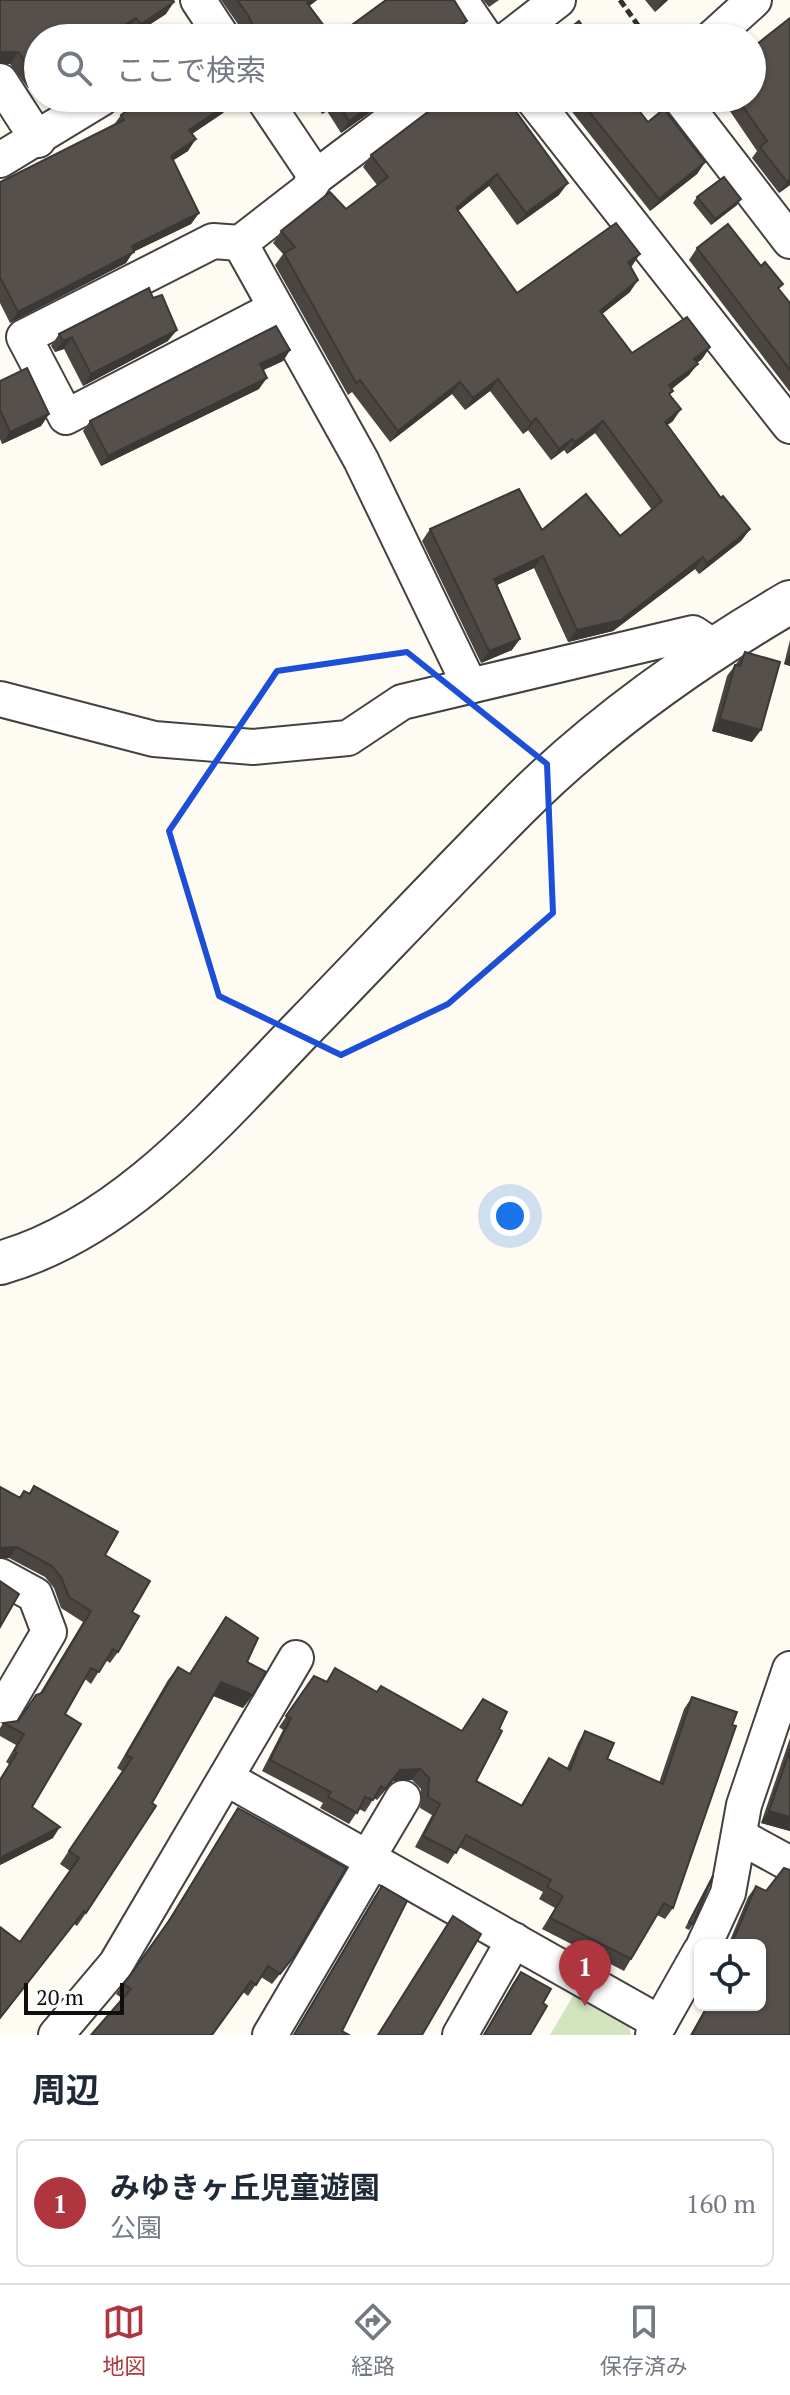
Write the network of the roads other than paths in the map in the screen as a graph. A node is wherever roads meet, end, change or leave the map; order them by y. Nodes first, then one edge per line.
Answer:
1 (460, 0) edge
2 (558, 0) edge
3 (754, 0) edge
4 (476, 24) edge
5 (527, 24) edge
6 (727, 24) edge
7 (0, 81) edge
8 (81, 112) edge
9 (272, 112) edge
10 (402, 112) edge
11 (543, 112) edge
12 (691, 112) edge
13 (38, 140) junction
14 (0, 160) edge
15 (316, 177) junction
16 (790, 241) edge
17 (240, 243) junction
18 (276, 308) junction
19 (790, 426) edge
20 (790, 602) edge
21 (717, 649) junction
22 (470, 686) junction
23 (0, 699) edge
24 (0, 1263) edge
25 (0, 1576) edge
26 (296, 1658) dead end
27 (790, 1669) edge
28 (0, 1715) edge
29 (226, 1778) junction
30 (403, 1798) dead end
31 (739, 1836) junction
32 (371, 1859) junction
33 (790, 1864) edge
34 (707, 1939) edge
35 (514, 1940) junction
36 (694, 1963) edge
37 (657, 2029) edge
38 (56, 2035) edge
39 (270, 2035) edge
40 (460, 2035) edge

1 - 4 street
2 - 5 street
3 - 6 street
7 - 13 street
8 - 13 street
9 - 15 street
10 - 15 street
11 - 19 street
12 - 16 street
13 - 14 street
15 - 17 street
17 - 18 street
17 - 18 street
18 - 22 street
20 - 21 street
21 - 22 street
21 - 24 street
22 - 23 street
25 - 28 street
26 - 29 street
27 - 31 street
29 - 32 street
29 - 38 street
30 - 32 street
31 - 33 street
31 - 34 street
32 - 35 street
32 - 39 street
35 - 37 street
35 - 40 street
36 - 37 street

